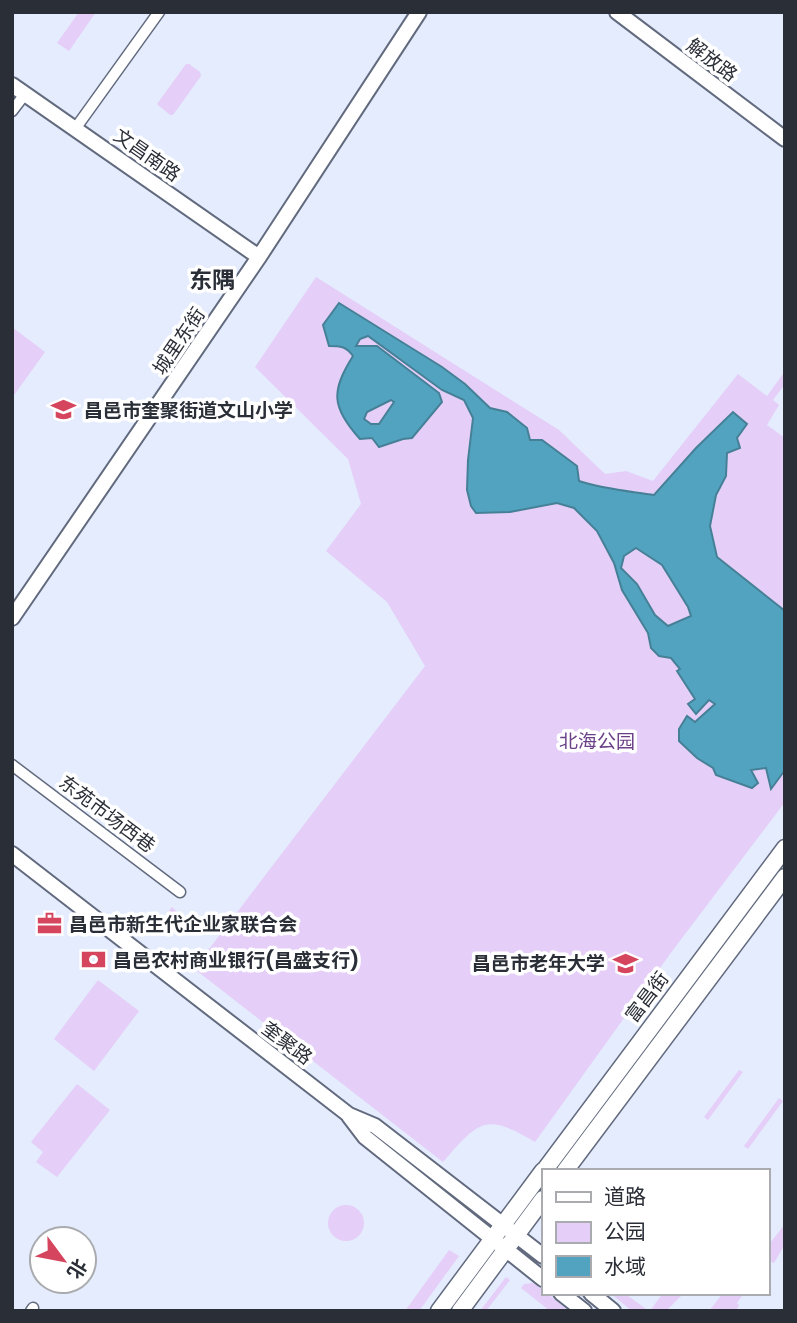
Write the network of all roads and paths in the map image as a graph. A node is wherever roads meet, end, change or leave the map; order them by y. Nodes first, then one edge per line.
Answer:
1 (159, 12) edge
2 (419, 12) edge
3 (617, 12) edge
4 (12, 85) edge
5 (25, 94) junction
6 (12, 111) edge
7 (75, 129) junction
8 (785, 139) edge
9 (259, 257) junction
10 (12, 618) edge
11 (12, 765) edge
12 (785, 848) edge
13 (12, 854) edge
14 (785, 877) edge
15 (180, 892) dead end
16 (349, 1115) junction
17 (544, 1169) edge
18 (566, 1169) edge
19 (542, 1172) edge
20 (542, 1200) edge
21 (504, 1224) junction
22 (517, 1235) junction
23 (493, 1238) junction
24 (506, 1250) junction
25 (542, 1255) edge
26 (542, 1278) edge
27 (564, 1295) edge
28 (593, 1295) edge
29 (439, 1311) edge
30 (460, 1311) edge
31 (584, 1311) edge
32 (613, 1311) edge

1 - 7 street
2 - 9 street, 城里东街
3 - 8 street, 解放路
4 - 5 street, 文昌南路
5 - 6 street
5 - 7 street, 文昌南路
7 - 9 street, 文昌南路
9 - 10 street, 城里东街
11 - 15 street, 东苑市场西巷
12 - 17 main road, 富昌街
13 - 16 street, 奎聚路
14 - 18 main road, 富昌街
16 - 21 street, 奎聚路
16 - 23 street
19 - 21 main road, 富昌街
20 - 22 main road
21 - 22 street, 奎聚路
21 - 23 main road, 富昌街
22 - 24 main road
22 - 25 street, 奎聚路
23 - 24 street
23 - 29 main road, 富昌街
24 - 26 street
24 - 30 main road
27 - 31 street
28 - 32 street

